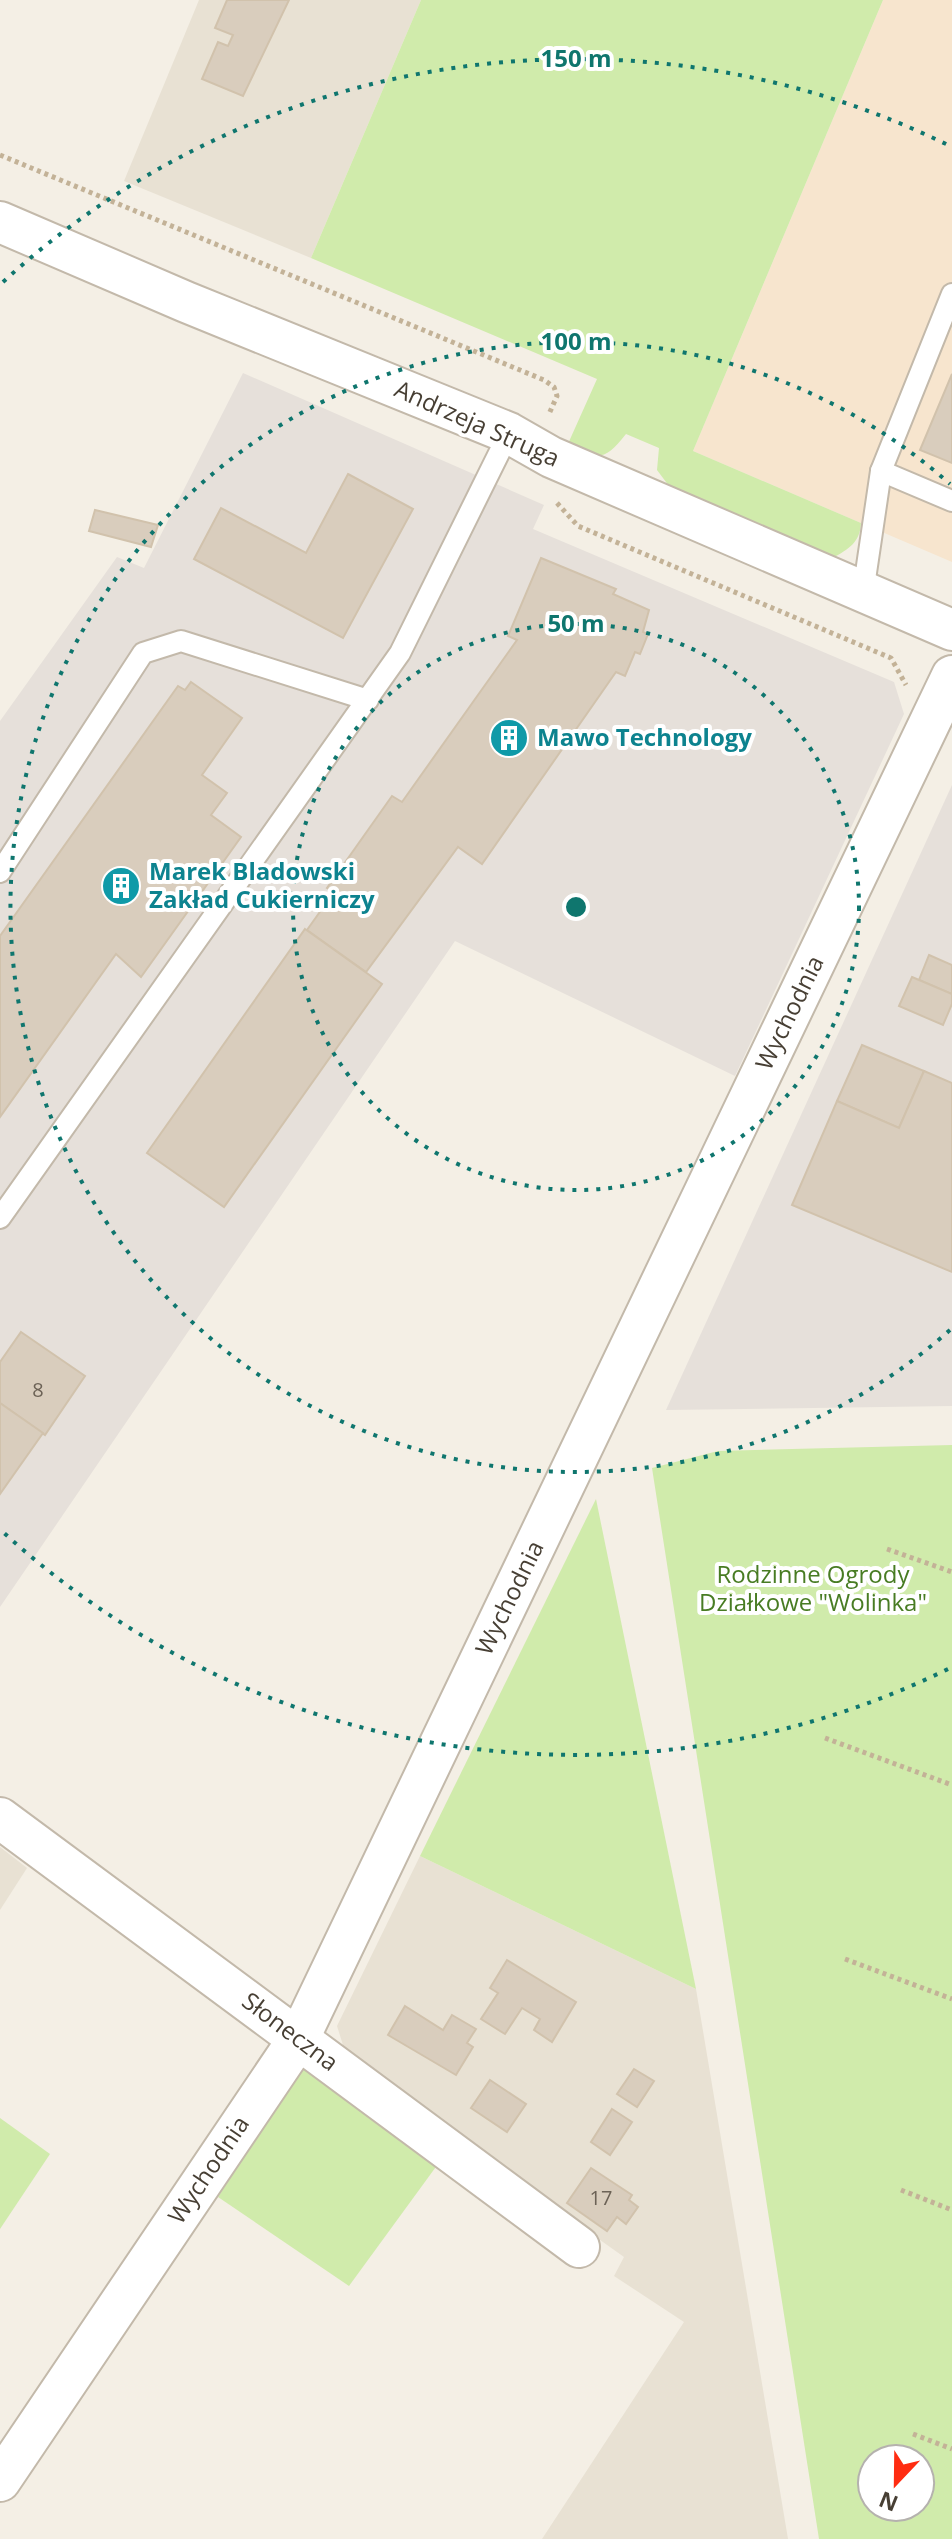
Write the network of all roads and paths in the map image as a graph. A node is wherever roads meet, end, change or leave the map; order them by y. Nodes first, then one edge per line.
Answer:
1 (0, 222) edge
2 (952, 294) edge
3 (509, 433) junction
4 (881, 471) junction
5 (952, 501) edge
6 (863, 593) junction
7 (952, 630) edge
8 (952, 676) edge
9 (368, 700) junction
10 (0, 872) edge
11 (0, 1218) edge
12 (887, 1549) dead end
13 (952, 1572) edge
14 (825, 1738) dead end
15 (952, 1785) edge
16 (0, 1818) edge
17 (845, 1959) dead end
18 (952, 1999) edge
19 (299, 2038) junction
20 (901, 2190) dead end
21 (952, 2210) edge
22 (579, 2247) dead end
23 (913, 2434) dead end
24 (952, 2449) edge
25 (0, 2481) edge

1 - 3 street, Andrzeja Struga
2 - 4 lane
3 - 6 street, Andrzeja Struga
3 - 9 lane
4 - 5 lane
4 - 6 lane
6 - 7 street, Andrzeja Struga
8 - 19 street, Wychodnia
9 - 10 lane
9 - 11 lane
12 - 13 path
14 - 15 path
16 - 19 street, Słoneczna
17 - 18 path
19 - 22 street, Słoneczna
19 - 25 street, Wychodnia
20 - 21 path
23 - 24 path

